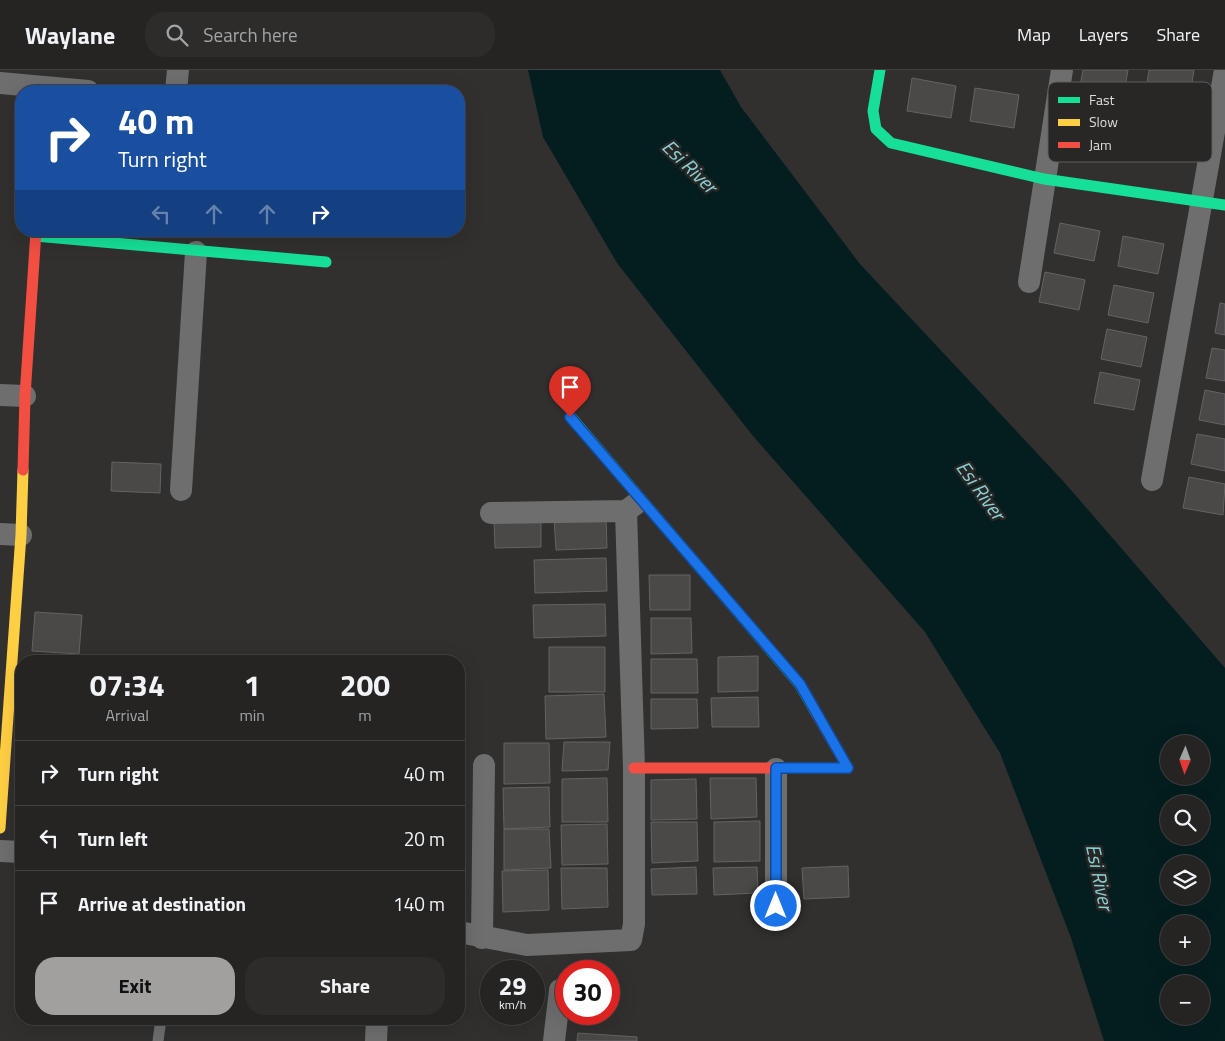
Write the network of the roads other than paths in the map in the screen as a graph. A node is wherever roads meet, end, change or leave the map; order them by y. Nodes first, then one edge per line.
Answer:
1 (178, 70) edge
2 (880, 70) edge
3 (1225, 70) edge
4 (0, 83) edge
5 (50, 83) edge
6 (177, 85) edge
7 (1212, 139) edge
8 (1048, 155) edge
9 (1208, 162) edge
10 (1044, 179) junction
11 (1200, 202) junction
12 (1225, 205) edge
13 (36, 237) edge
14 (63, 237) edge
15 (196, 252) junction
16 (326, 262) dead end
17 (1029, 282) dead end
18 (0, 395) edge
19 (25, 396) junction
20 (570, 417) dead end
21 (1152, 480) dead end
22 (181, 490) dead end
23 (634, 505) junction
24 (490, 513) dead end
25 (10, 534) edge
26 (14, 739) edge
27 (484, 765) dead end
28 (634, 768) junction
29 (776, 768) junction
30 (2, 784) edge
31 (0, 828) edge
32 (0, 851) edge
33 (15, 852) edge
34 (776, 906) dead end
35 (465, 934) edge
36 (482, 938) junction
37 (160, 1025) edge
38 (377, 1025) edge
39 (556, 1025) edge
40 (158, 1041) edge
41 (376, 1041) edge
42 (554, 1041) edge

1 - 6 street
2 - 10 street
3 - 7 street
4 - 5 street
8 - 10 street
9 - 11 street
10 - 11 street
10 - 17 street
11 - 12 street
11 - 21 street
13 - 19 street
14 - 15 street
15 - 16 street
15 - 22 street
18 - 19 street
19 - 25 street
20 - 23 street
23 - 24 street
23 - 28 street
23 - 29 street
25 - 26 street
26 - 30 street
27 - 36 street
28 - 29 street
28 - 36 street
29 - 34 street
30 - 31 street
32 - 33 street
35 - 36 street
37 - 40 lane
38 - 41 street
39 - 42 street

